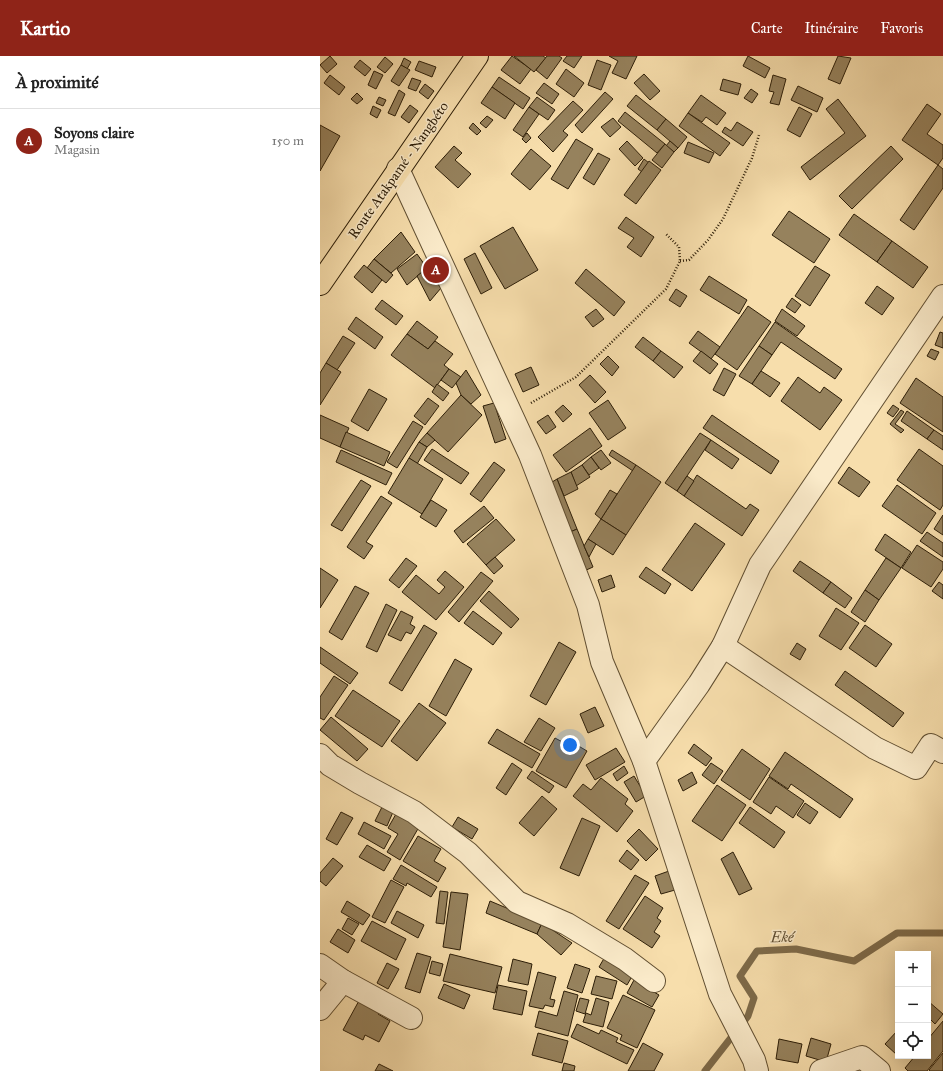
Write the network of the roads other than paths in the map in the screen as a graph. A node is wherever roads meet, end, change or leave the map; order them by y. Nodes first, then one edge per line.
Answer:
1 (477, 56) edge
2 (398, 169) junction
3 (320, 284) edge
4 (943, 296) edge
5 (723, 646) junction
6 (943, 752) edge
7 (320, 755) edge
8 (644, 761) junction
9 (320, 965) edge
10 (343, 981) junction
11 (654, 981) dead end
12 (320, 1008) edge
13 (411, 1018) dead end
14 (755, 1065) edge
15 (821, 1071) edge
16 (879, 1071) edge

1 - 2 main road, Route Atakpamé - Nangbéto
2 - 3 main road, Route Atakpamé - Nangbéto
2 - 8 street
4 - 5 street
5 - 6 street
5 - 8 street
7 - 11 street
8 - 14 street
9 - 10 street
10 - 12 street
10 - 13 street
15 - 16 street

